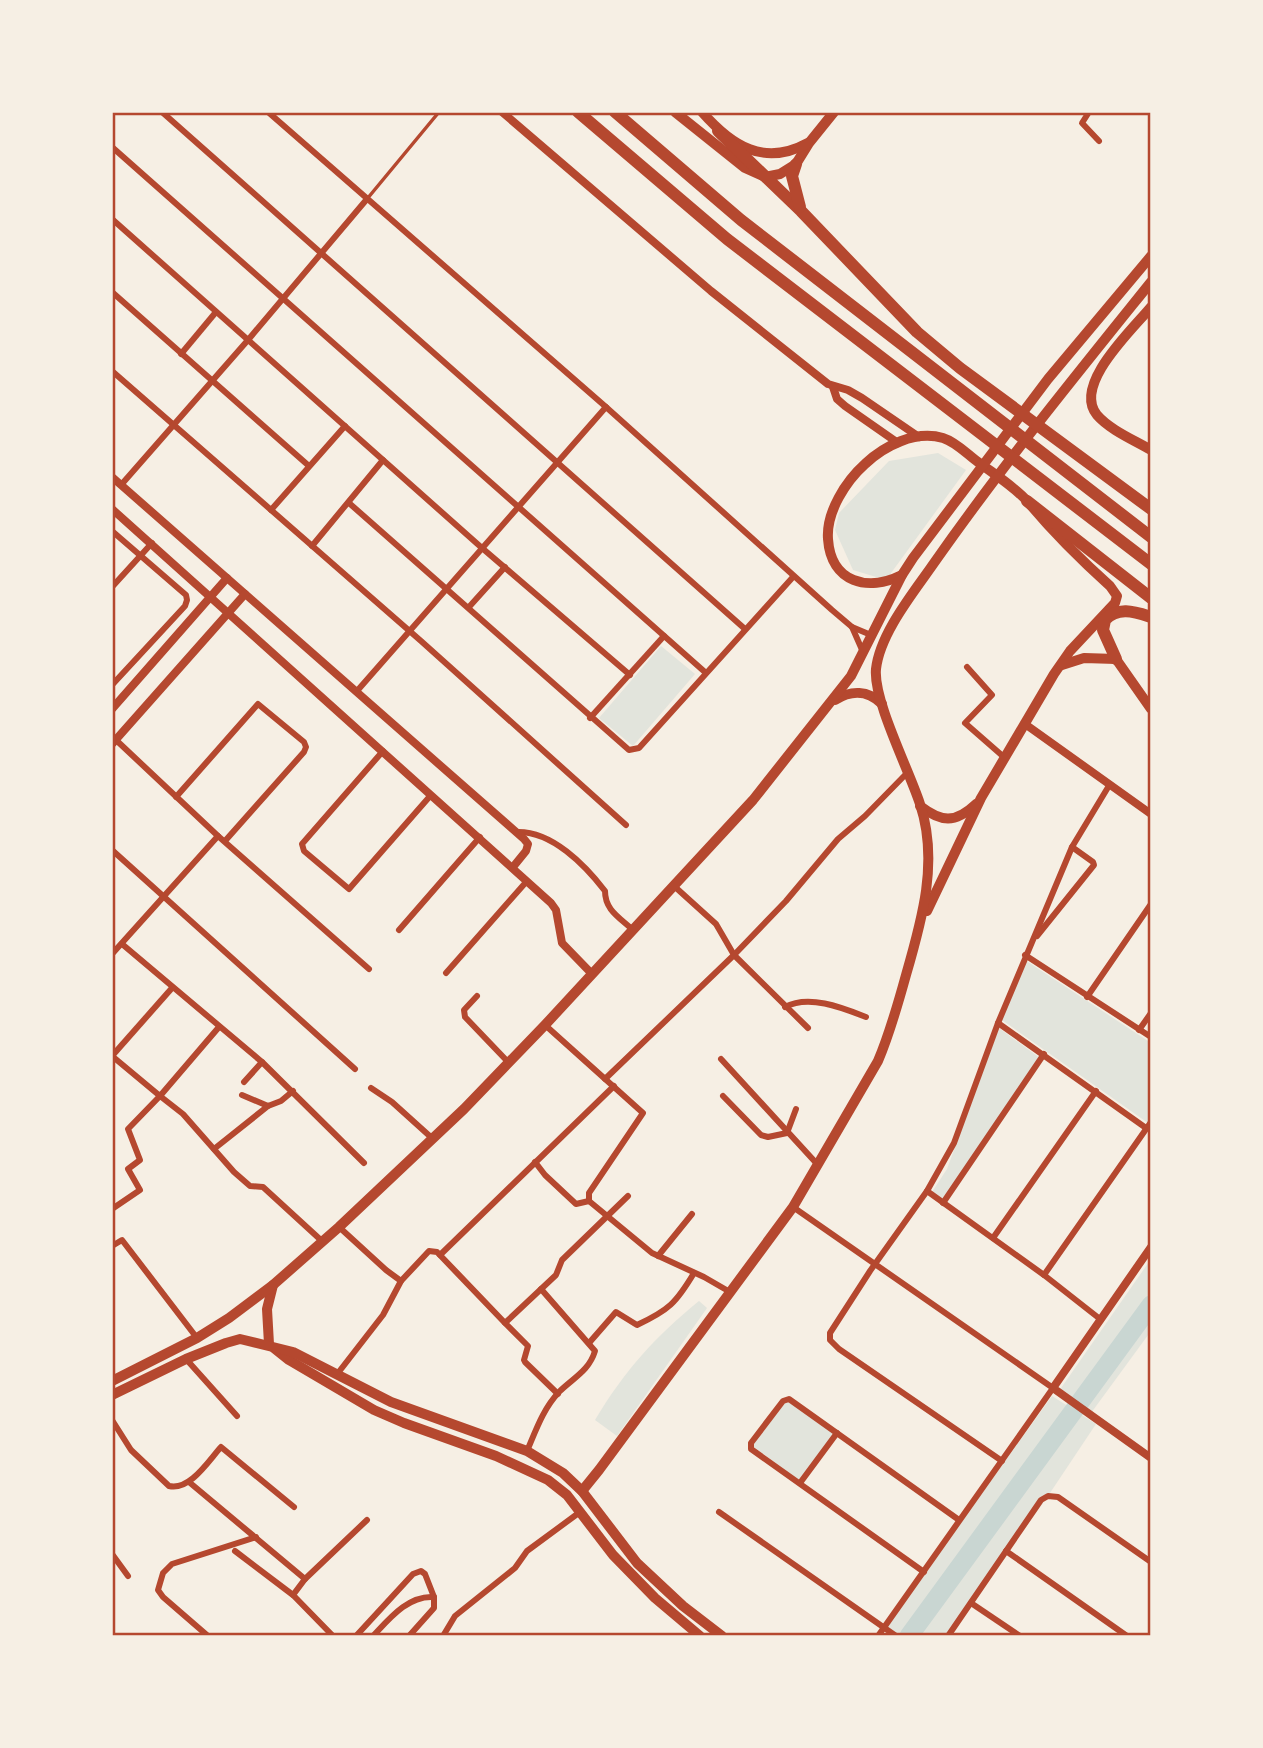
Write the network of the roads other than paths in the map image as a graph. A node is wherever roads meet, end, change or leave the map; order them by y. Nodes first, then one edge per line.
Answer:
1 (162, 112) edge
2 (268, 112) edge
3 (439, 112) edge
4 (502, 112) edge
5 (578, 112) edge
6 (615, 112) edge
7 (676, 112) edge
8 (702, 112) edge
9 (834, 112) edge
10 (1089, 112) edge
11 (718, 131) junction
12 (1099, 141) dead end
13 (809, 143) junction
14 (113, 152) edge
15 (796, 164) junction
16 (765, 177) junction
17 (367, 199) junction
18 (802, 211) junction
19 (112, 219) edge
20 (322, 253) junction
21 (1151, 256) edge
22 (1151, 282) edge
23 (112, 292) edge
24 (284, 298) junction
25 (1151, 307) edge
26 (216, 312) junction
27 (248, 340) junction
28 (181, 354) junction
29 (112, 371) edge
30 (212, 381) junction
31 (833, 387) junction
32 (606, 407) junction
33 (174, 424) junction
34 (345, 426) junction
35 (919, 437) junction
36 (898, 443) junction
37 (1151, 450) edge
38 (383, 460) junction
39 (557, 462) junction
40 (309, 467) junction
41 (112, 477) edge
42 (121, 485) junction
43 (1027, 501) junction
44 (349, 503) junction
45 (519, 506) junction
46 (112, 509) edge
47 (1151, 509) edge
48 (271, 510) junction
49 (112, 531) edge
50 (1151, 537) edge
51 (152, 543) junction
52 (312, 546) junction
53 (482, 548) junction
54 (141, 555) junction
55 (1151, 564) edge
56 (505, 567) junction
57 (902, 575) junction
58 (793, 576) junction
59 (227, 578) junction
60 (112, 587) edge
61 (446, 587) junction
62 (245, 594) junction
63 (210, 598) junction
64 (1151, 598) edge
65 (469, 607) junction
66 (228, 615) junction
67 (1151, 617) edge
68 (852, 627) junction
69 (745, 629) junction
70 (409, 631) junction
71 (664, 636) junction
72 (872, 636) junction
73 (863, 654) junction
74 (1116, 659) junction
75 (1060, 666) junction
76 (967, 667) dead end
77 (706, 673) junction
78 (630, 675) junction
79 (112, 685) edge
80 (358, 691) junction
81 (882, 704) junction
82 (112, 709) edge
83 (1151, 709) edge
84 (822, 711) junction
85 (590, 718) junction
86 (1025, 724) junction
87 (114, 742) edge
88 (383, 751) junction
89 (1005, 758) junction
90 (908, 772) junction
91 (1110, 784) junction
92 (431, 795) junction
93 (176, 797) junction
94 (981, 799) junction
95 (920, 806) junction
96 (1151, 814) edge
97 (626, 825) dead end
98 (517, 832) junction
99 (480, 837) junction
100 (221, 838) junction
101 (1072, 847) junction
102 (112, 850) edge
103 (513, 867) junction
104 (527, 881) junction
105 (674, 886) junction
106 (165, 897) junction
107 (1151, 904) edge
108 (921, 923) junction
109 (399, 930) dead end
110 (633, 930) junction
111 (117, 945) edge
112 (1030, 945) junction
113 (112, 954) edge
114 (734, 955) junction
115 (1025, 955) junction
116 (369, 969) dead end
117 (446, 973) dead end
118 (592, 974) junction
119 (172, 988) junction
120 (477, 996) dead end
121 (1087, 997) junction
122 (785, 1007) junction
123 (1151, 1013) edge
124 (866, 1017) dead end
125 (999, 1023) junction
126 (545, 1025) junction
127 (219, 1027) junction
128 (808, 1028) dead end
129 (1139, 1030) junction
130 (1151, 1038) edge
131 (1044, 1054) junction
132 (112, 1056) edge
133 (721, 1059) dead end
134 (262, 1062) junction
135 (509, 1063) junction
136 (355, 1069) dead end
137 (604, 1079) junction
138 (244, 1082) dead end
139 (614, 1086) junction
140 (371, 1088) dead end
141 (293, 1091) junction
142 (1096, 1091) junction
143 (242, 1094) dead end
144 (160, 1096) junction
145 (723, 1096) dead end
146 (281, 1101) junction
147 (268, 1106) junction
148 (288, 1108) dead end
149 (796, 1109) dead end
150 (1149, 1125) edge
151 (787, 1133) junction
152 (433, 1139) junction
153 (214, 1149) junction
154 (535, 1162) junction
155 (364, 1163) dead end
156 (818, 1165) junction
157 (927, 1191) junction
158 (628, 1196) dead end
159 (589, 1201) junction
160 (943, 1203) junction
161 (793, 1207) junction
162 (112, 1209) edge
163 (692, 1214) dead end
164 (608, 1217) junction
165 (340, 1227) junction
166 (993, 1238) junction
167 (323, 1242) junction
168 (112, 1246) edge
169 (1151, 1247) edge
170 (440, 1255) junction
171 (658, 1256) junction
172 (875, 1263) junction
173 (694, 1273) junction
174 (1044, 1275) junction
175 (401, 1281) junction
176 (274, 1285) junction
177 (541, 1289) junction
178 (730, 1292) junction
179 (1100, 1319) junction
180 (505, 1323) junction
181 (197, 1338) junction
182 (589, 1343) junction
183 (269, 1344) junction
184 (186, 1359) junction
185 (338, 1373) junction
186 (112, 1381) edge
187 (1053, 1388) junction
188 (558, 1394) junction
189 (112, 1395) edge
190 (237, 1416) dead end
191 (112, 1420) edge
192 (837, 1433) junction
193 (502, 1441) junction
194 (527, 1451) junction
195 (496, 1456) junction
196 (1151, 1458) edge
197 (1002, 1461) junction
198 (189, 1482) junction
199 (800, 1483) junction
200 (582, 1490) junction
201 (294, 1507) dead end
202 (580, 1512) junction
203 (719, 1512) dead end
204 (367, 1520) dead end
205 (960, 1520) junction
206 (256, 1537) junction
207 (235, 1551) dead end
208 (1006, 1551) junction
209 (112, 1554) edge
210 (1151, 1562) edge
211 (924, 1572) junction
212 (128, 1576) dead end
213 (305, 1579) junction
214 (293, 1595) junction
215 (433, 1597) junction
216 (971, 1603) junction
217 (884, 1628) junction
218 (895, 1635) edge
219 (208, 1636) edge
220 (333, 1636) edge
221 (356, 1636) edge
222 (373, 1636) edge
223 (409, 1636) edge
224 (443, 1636) edge
225 (700, 1636) edge
226 (722, 1636) edge
227 (878, 1636) edge
228 (948, 1636) edge
229 (1020, 1636) edge
230 (1127, 1636) edge

1 - 20 street
2 - 17 street
3 - 17 lane
4 - 31 street
5 - 55 highway
6 - 50 highway
7 - 16 main road
8 - 11 main road
9 - 13 main road
10 - 12 street
11 - 13 main road
11 - 16 highway
13 - 15 main road
14 - 24 street
15 - 16 main road
15 - 18 highway
16 - 18 highway
17 - 20 street
17 - 32 street
18 - 47 highway
19 - 26 street
20 - 24 street
20 - 39 street
21 - 57 main road
22 - 81 main road
23 - 28 street
24 - 27 street
24 - 45 street
25 - 37 main road
26 - 27 street
26 - 28 street
27 - 30 street
27 - 34 street
28 - 30 street
29 - 33 street
30 - 33 street
30 - 40 street
31 - 35 street
31 - 36 street
32 - 39 street
32 - 58 street
33 - 42 street
33 - 48 street
34 - 38 street
34 - 40 street
35 - 36 main road
35 - 43 main road
36 - 57 main road
38 - 44 street
38 - 53 street
39 - 45 street
39 - 69 street
40 - 48 street
41 - 42 street
42 - 59 street
43 - 64 highway
43 - 75 main road
44 - 52 street
44 - 61 street
45 - 53 street
45 - 71 street
46 - 51 street
48 - 52 street
49 - 54 street
51 - 54 street
51 - 63 street
52 - 70 street
53 - 56 street
53 - 61 street
54 - 60 street
54 - 79 street
56 - 65 street
56 - 78 street
57 - 72 main road
58 - 68 street
58 - 69 street
59 - 62 street
59 - 63 street
61 - 65 street
61 - 70 street
62 - 66 street
62 - 80 street
63 - 66 street
63 - 82 street
65 - 85 street
66 - 87 street
66 - 88 street
67 - 74 highway
68 - 72 street
68 - 73 street
69 - 77 street
70 - 80 street
70 - 97 street
71 - 77 street
71 - 78 street
72 - 73 main road
73 - 84 main road
74 - 75 main road
74 - 83 main road
75 - 86 main road
76 - 89 street
77 - 85 street
78 - 85 street
80 - 98 street
81 - 84 main road
81 - 90 main road
84 - 105 main road
86 - 89 main road
86 - 91 street
87 - 93 street
88 - 92 street
88 - 92 street
89 - 94 main road
90 - 95 main road
90 - 114 street
91 - 96 street
91 - 101 street
92 - 99 street
93 - 100 street
93 - 100 street
94 - 95 main road
94 - 108 main road
95 - 108 main road
98 - 103 street
98 - 110 street
99 - 103 street
99 - 109 street
100 - 106 street
100 - 116 street
101 - 112 street
101 - 112 street
102 - 106 street
103 - 104 street
104 - 117 street
104 - 118 street
105 - 110 main road
105 - 114 street
106 - 111 street
106 - 136 street
107 - 121 street
108 - 156 main road
110 - 118 main road
111 - 113 street
111 - 119 street
112 - 115 street
114 - 122 street
114 - 137 street
115 - 121 street
115 - 125 street
118 - 126 main road
119 - 127 street
119 - 132 street
120 - 135 street
121 - 129 street
122 - 124 street
122 - 128 street
123 - 129 street
125 - 131 street
125 - 157 street
126 - 135 main road
126 - 137 street
127 - 134 street
127 - 144 street
129 - 130 street
131 - 142 street
131 - 160 street
132 - 144 street
133 - 151 street
134 - 138 street
134 - 141 street
135 - 152 main road
137 - 139 street
139 - 154 street
139 - 159 street
140 - 152 street
141 - 146 street
141 - 155 street
142 - 150 street
142 - 166 street
143 - 147 street
144 - 153 street
144 - 162 street
145 - 151 street
146 - 147 street
146 - 148 street
147 - 153 street
149 - 151 street
150 - 174 street
151 - 156 street
152 - 165 main road
153 - 167 street
154 - 159 street
154 - 170 street
156 - 161 main road
157 - 160 street
157 - 172 street
158 - 164 street
159 - 164 street
160 - 166 street
161 - 172 street
161 - 178 main road
163 - 171 street
164 - 171 street
164 - 177 street
165 - 167 main road
165 - 175 street
166 - 174 street
167 - 176 main road
168 - 181 street
169 - 179 street
170 - 175 street
170 - 180 street
171 - 173 street
172 - 187 street
172 - 197 street
173 - 178 street
173 - 182 street
174 - 179 street
175 - 185 street
176 - 181 main road
176 - 183 main road
177 - 180 street
177 - 182 street
178 - 200 main road
179 - 187 street
180 - 188 street
181 - 186 main road
182 - 188 street
183 - 184 main road
183 - 185 main road
183 - 195 main road
184 - 189 main road
184 - 190 street
185 - 193 main road
187 - 196 street
187 - 197 street
188 - 194 street
191 - 198 street
192 - 199 street
192 - 199 street
192 - 205 street
193 - 194 main road
193 - 195 main road
194 - 200 main road
195 - 202 main road
197 - 205 street
198 - 201 street
198 - 206 street
199 - 211 street
200 - 226 main road
202 - 224 street
202 - 225 main road
203 - 217 street
204 - 213 street
205 - 211 street
206 - 213 street
206 - 219 street
207 - 214 street
208 - 210 street
208 - 216 street
208 - 230 street
209 - 212 street
211 - 217 street
213 - 214 street
214 - 220 street
215 - 221 street
215 - 222 street
215 - 223 street
216 - 228 street
216 - 229 street
217 - 218 street
217 - 227 street

